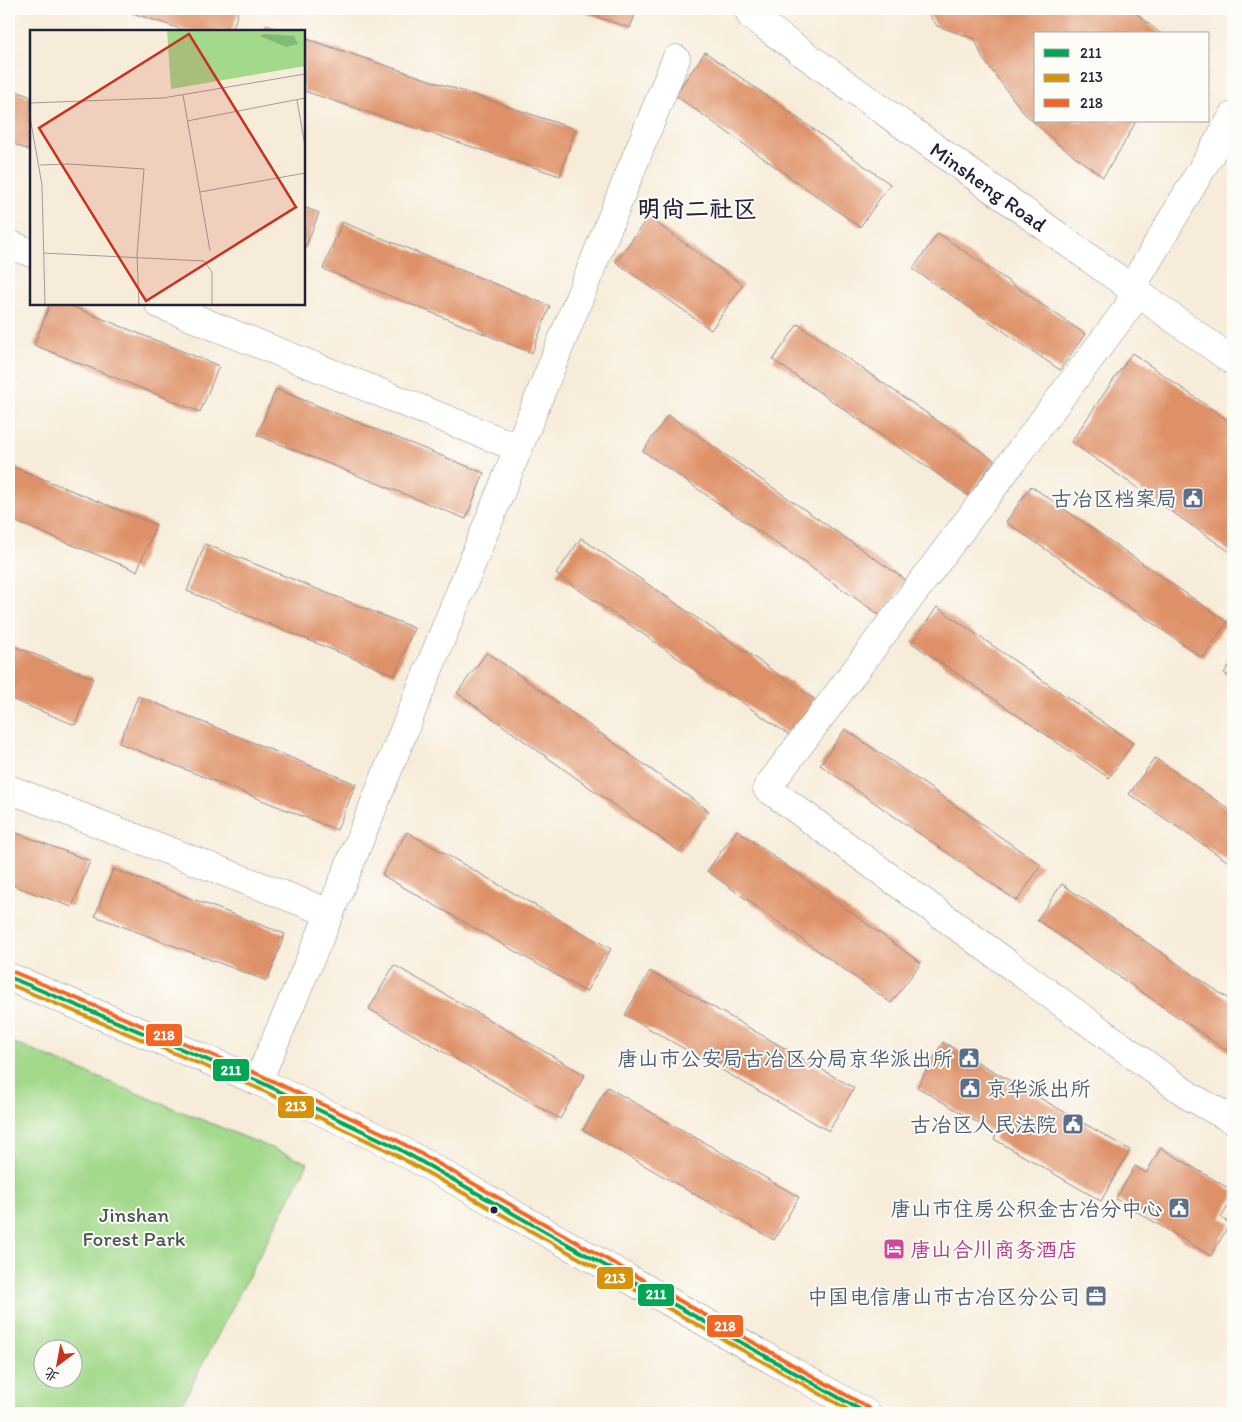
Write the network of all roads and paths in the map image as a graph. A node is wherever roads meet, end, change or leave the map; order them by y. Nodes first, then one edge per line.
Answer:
1 (748, 9) edge
2 (676, 59) dead end
3 (1233, 116) edge
4 (9, 244) edge
5 (30, 252) edge
6 (1131, 289) junction
7 (161, 305) edge
8 (1233, 361) edge
9 (518, 448) junction
10 (9, 789) edge
11 (330, 913) junction
12 (9, 977) edge
13 (258, 1081) junction
14 (1233, 1120) edge
15 (866, 1413) edge

1 - 6 street, Minsheng Road
2 - 9 street
3 - 6 street
4 - 5 street
6 - 8 street, Minsheng Road
6 - 14 street
7 - 9 street
9 - 11 street
10 - 11 street
11 - 13 street
12 - 13 street
13 - 15 street

